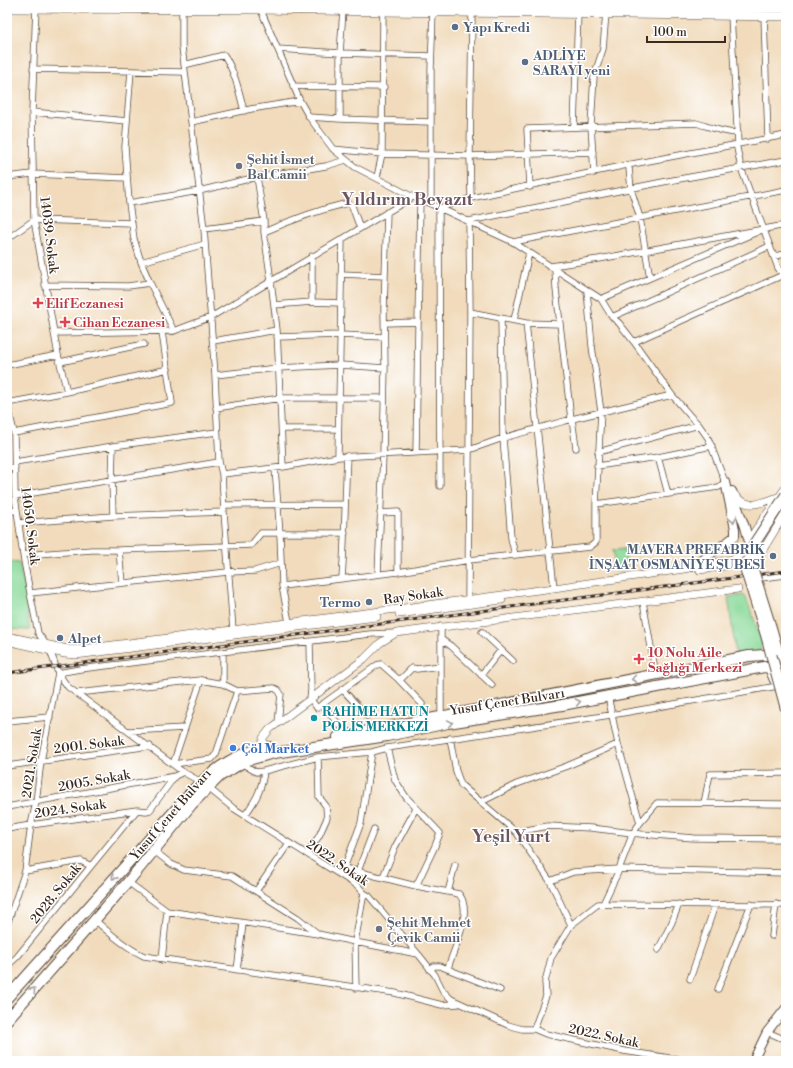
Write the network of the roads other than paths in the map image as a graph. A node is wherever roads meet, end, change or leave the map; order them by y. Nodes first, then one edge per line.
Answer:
1 (36, 7) edge
2 (7, 8) edge
3 (260, 8) edge
4 (275, 8) edge
5 (182, 9) junction
6 (343, 10) junction
7 (469, 10) edge
8 (383, 11) junction
9 (433, 11) junction
10 (672, 11) edge
11 (685, 11) edge
12 (578, 13) junction
13 (606, 13) junction
14 (731, 15) junction
15 (764, 15) junction
16 (786, 16) edge
17 (278, 49) junction
18 (340, 53) junction
19 (384, 54) junction
20 (431, 56) junction
21 (184, 65) junction
22 (33, 69) junction
23 (131, 71) junction
24 (184, 72) junction
25 (294, 86) junction
26 (341, 86) junction
27 (384, 87) junction
28 (300, 101) junction
29 (244, 111) junction
30 (32, 112) junction
31 (309, 117) junction
32 (340, 119) junction
33 (127, 121) junction
34 (382, 121) junction
35 (191, 122) junction
36 (430, 122) junction
37 (591, 126) junction
38 (574, 127) junction
39 (738, 133) junction
40 (786, 135) edge
41 (786, 138) edge
42 (768, 139) junction
43 (738, 146) junction
44 (333, 149) junction
45 (592, 152) junction
46 (382, 154) junction
47 (528, 154) junction
48 (431, 155) junction
49 (470, 156) junction
50 (346, 160) junction
51 (786, 160) edge
52 (629, 168) junction
53 (741, 168) junction
54 (594, 173) junction
55 (32, 174) junction
56 (7, 177) edge
57 (257, 177) junction
58 (377, 177) junction
59 (127, 178) junction
60 (530, 187) junction
61 (631, 189) junction
62 (786, 190) edge
63 (199, 191) junction
64 (413, 197) junction
65 (752, 197) junction
66 (471, 198) junction
67 (420, 199) junction
68 (129, 203) junction
69 (431, 204) junction
70 (440, 208) junction
71 (387, 212) junction
72 (640, 218) junction
73 (34, 220) junction
74 (264, 221) junction
75 (469, 221) junction
76 (132, 223) junction
77 (786, 224) edge
78 (360, 228) junction
79 (204, 229) junction
80 (764, 229) junction
81 (264, 232) junction
82 (342, 238) junction
83 (7, 239) edge
84 (513, 242) junction
85 (205, 244) junction
86 (770, 246) junction
87 (645, 250) junction
88 (529, 254) junction
89 (786, 254) edge
90 (312, 256) junction
91 (774, 256) junction
92 (142, 262) junction
93 (552, 267) junction
94 (341, 274) junction
95 (385, 276) junction
96 (785, 277) edge
97 (650, 278) junction
98 (271, 281) junction
99 (150, 283) junction
100 (45, 285) junction
101 (587, 291) junction
102 (601, 299) junction
103 (312, 302) junction
104 (340, 303) junction
105 (274, 305) junction
106 (470, 312) junction
107 (210, 317) junction
108 (612, 317) junction
109 (501, 319) junction
110 (514, 320) junction
111 (418, 322) junction
112 (385, 323) junction
113 (526, 323) junction
114 (560, 324) junction
115 (276, 330) junction
116 (174, 331) junction
117 (162, 332) junction
118 (54, 333) junction
119 (339, 335) junction
120 (276, 337) junction
121 (384, 337) junction
122 (213, 341) junction
123 (634, 342) junction
124 (144, 344) dead end
125 (58, 355) junction
126 (60, 362) junction
127 (7, 365) edge
128 (340, 365) junction
129 (278, 368) junction
130 (385, 368) junction
131 (168, 369) junction
132 (215, 375) junction
133 (67, 392) junction
134 (672, 395) junction
135 (280, 398) junction
136 (338, 398) junction
137 (384, 398) junction
138 (7, 402) edge
139 (216, 408) junction
140 (8, 409) edge
141 (601, 412) junction
142 (572, 419) junction
143 (699, 425) junction
144 (282, 429) junction
145 (337, 429) junction
146 (538, 429) junction
147 (218, 432) junction
148 (14, 433) junction
149 (503, 438) junction
150 (113, 446) junction
151 (712, 446) junction
152 (576, 448) dead end
153 (469, 450) junction
154 (598, 452) junction
155 (416, 453) junction
156 (439, 453) junction
157 (383, 455) junction
158 (347, 456) junction
159 (338, 457) junction
160 (658, 457) junction
161 (219, 462) junction
162 (15, 464) junction
163 (597, 466) junction
164 (283, 467) junction
165 (275, 468) junction
166 (7, 469) edge
167 (222, 474) junction
168 (112, 480) junction
169 (725, 482) junction
170 (440, 486) dead end
171 (786, 487) edge
172 (732, 491) junction
173 (668, 494) junction
174 (15, 496) junction
175 (782, 496) edge
176 (277, 504) junction
177 (344, 504) junction
178 (596, 504) junction
179 (224, 505) junction
180 (786, 508) edge
181 (17, 510) junction
182 (7, 512) edge
183 (224, 512) junction
184 (380, 512) junction
185 (786, 512) edge
186 (113, 516) junction
187 (19, 523) junction
188 (345, 533) junction
189 (280, 534) junction
190 (749, 543) junction
191 (227, 545) junction
192 (119, 550) junction
193 (550, 552) junction
194 (23, 555) junction
195 (515, 555) junction
196 (469, 560) junction
197 (754, 560) junction
198 (281, 563) junction
199 (693, 567) junction
200 (228, 572) junction
201 (398, 572) junction
202 (378, 574) junction
203 (786, 575) edge
204 (342, 578) junction
205 (122, 583) junction
206 (282, 586) junction
207 (554, 588) junction
208 (738, 589) dead end
209 (30, 593) junction
210 (468, 599) junction
211 (643, 602) junction
212 (289, 622) junction
213 (441, 626) junction
214 (233, 630) junction
215 (482, 632) dead end
216 (396, 633) junction
217 (7, 636) edge
218 (442, 640) junction
219 (7, 641) edge
220 (310, 642) junction
221 (48, 647) junction
222 (501, 650) junction
223 (224, 652) junction
224 (784, 654) edge
225 (513, 661) dead end
226 (440, 666) junction
227 (786, 672) edge
228 (58, 674) junction
229 (481, 675) junction
230 (656, 675) junction
231 (398, 679) junction
232 (201, 680) junction
233 (223, 684) junction
234 (492, 685) dead end
235 (782, 687) edge
236 (342, 689) junction
237 (237, 691) junction
238 (77, 693) junction
239 (608, 696) junction
240 (310, 698) junction
241 (322, 704) junction
242 (422, 704) dead end
243 (786, 711) edge
244 (611, 715) junction
245 (367, 716) dead end
246 (441, 716) junction
247 (50, 717) junction
248 (7, 721) edge
249 (278, 723) junction
250 (339, 725) dead end
251 (186, 728) junction
252 (129, 731) junction
253 (450, 738) junction
254 (618, 744) junction
255 (150, 746) junction
256 (387, 748) junction
257 (261, 752) junction
258 (372, 752) junction
259 (318, 758) junction
260 (40, 761) junction
261 (174, 764) junction
262 (7, 766) edge
263 (246, 766) dead end
264 (264, 771) junction
265 (183, 772) junction
266 (786, 773) edge
267 (175, 776) junction
268 (204, 785) junction
269 (36, 802) junction
270 (481, 802) junction
271 (704, 803) junction
272 (786, 804) edge
273 (7, 807) edge
274 (416, 808) junction
275 (137, 810) junction
276 (245, 815) junction
277 (640, 823) junction
278 (31, 825) junction
279 (374, 829) dead end
280 (7, 830) edge
281 (516, 832) junction
282 (633, 833) junction
283 (786, 839) edge
284 (289, 843) junction
285 (153, 850) junction
286 (307, 854) junction
287 (455, 865) dead end
288 (91, 866) junction
289 (344, 868) junction
290 (619, 870) junction
291 (25, 871) junction
292 (358, 871) junction
293 (786, 873) edge
294 (383, 877) junction
295 (344, 878) junction
296 (550, 881) junction
297 (128, 882) junction
298 (416, 886) junction
299 (256, 891) junction
300 (448, 892) junction
301 (364, 893) junction
302 (603, 904) junction
303 (679, 904) junction
304 (751, 904) junction
305 (776, 904) junction
306 (715, 905) junction
307 (786, 905) edge
308 (167, 911) junction
309 (94, 920) junction
310 (243, 924) junction
311 (7, 925) edge
312 (571, 925) junction
313 (318, 934) junction
314 (772, 936) dead end
315 (355, 942) junction
316 (658, 950) dead end
317 (419, 954) junction
318 (162, 960) junction
319 (7, 966) edge
320 (448, 968) junction
321 (237, 970) junction
322 (430, 970) junction
323 (690, 979) dead end
324 (356, 988) junction
325 (718, 989) dead end
326 (500, 990) dead end
327 (7, 997) edge
328 (459, 1004) junction
329 (786, 1008) edge
330 (7, 1020) edge
331 (534, 1030) junction
332 (767, 1032) junction
333 (786, 1040) edge
334 (689, 1061) edge
335 (754, 1061) edge

1 - 2 main road
1 - 5 main road
1 - 22 street, 14039. Sokak
3 - 4 main road
3 - 5 main road
3 - 17 street
4 - 6 main road
5 - 21 street
6 - 8 main road
6 - 18 street
7 - 9 main road
7 - 12 main road
7 - 49 street
8 - 9 main road
8 - 19 street
9 - 20 street
10 - 11 main road
10 - 13 main road
11 - 14 main road
12 - 13 main road
12 - 38 street
13 - 37 street
14 - 15 main road
14 - 39 street
15 - 16 main road
15 - 42 street
17 - 18 street
17 - 25 street
18 - 19 street
18 - 26 street
19 - 20 street
19 - 27 street
20 - 36 street
21 - 24 street
21 - 29 street
22 - 23 street
22 - 30 street, 14039. Sokak
23 - 24 street
23 - 33 street
24 - 35 street
25 - 26 street
25 - 28 street
26 - 27 street
26 - 32 street
27 - 34 street
28 - 29 street
28 - 31 street
29 - 35 street
30 - 33 street
30 - 55 street, 14039. Sokak
31 - 32 street
31 - 44 street
32 - 34 street
33 - 59 street
34 - 36 street
34 - 46 street
35 - 63 street
36 - 48 street
37 - 38 street
37 - 39 street
37 - 45 street
38 - 47 street
39 - 43 street
40 - 42 street
41 - 43 street
42 - 43 street
43 - 52 street
43 - 53 street
43 - 54 street
44 - 46 street
44 - 50 street
45 - 47 street
45 - 54 street
46 - 48 street
46 - 58 street
47 - 49 street
47 - 60 street
48 - 49 street
48 - 69 street
49 - 66 street
50 - 57 street
50 - 58 street
51 - 53 street
52 - 61 street
52 - 70 street
53 - 61 street
53 - 65 street
54 - 60 street
55 - 56 street
55 - 59 street
55 - 73 street, 14039. Sokak
57 - 63 street
57 - 74 street
58 - 64 street
59 - 68 street
60 - 66 street
61 - 72 street
61 - 75 street
62 - 65 street
63 - 68 street
63 - 79 street
64 - 67 street
64 - 71 street
65 - 72 street
65 - 80 street
66 - 70 street
67 - 69 street
67 - 111 street
68 - 76 street
69 - 70 street
70 - 75 street
70 - 156 street
71 - 78 street
71 - 95 street
72 - 84 street
72 - 87 street
73 - 76 street
73 - 83 street
73 - 100 street, 14039. Sokak
74 - 79 street
74 - 81 street
75 - 84 street
75 - 106 street
76 - 92 street
77 - 80 street
78 - 81 street
78 - 82 street
79 - 85 street
80 - 86 street
80 - 87 street
80 - 97 street
81 - 98 street
82 - 90 street
82 - 94 street
84 - 88 street
85 - 92 street
85 - 107 street
86 - 91 street
86 - 108 street
87 - 93 street
87 - 97 street
88 - 93 street
88 - 110 street
89 - 91 street
90 - 98 street
90 - 103 street
91 - 96 street
92 - 99 street
93 - 101 street
93 - 114 street
94 - 95 street
94 - 104 street
95 - 112 street
96 - 123 street
97 - 102 street
98 - 105 street
98 - 107 street
99 - 100 street
99 - 116 street
100 - 118 street, 14039. Sokak
101 - 102 street
101 - 141 street
102 - 108 street
103 - 104 street
103 - 105 street
104 - 119 street
105 - 115 street
106 - 109 street
106 - 153 street
107 - 116 street
107 - 122 street
108 - 123 street
109 - 110 street
109 - 149 street
110 - 113 street
111 - 112 street
111 - 155 street
112 - 121 street
113 - 114 street
113 - 146 street
114 - 142 street
115 - 120 street
115 - 122 street
116 - 117 street
117 - 118 street
117 - 131 street
118 - 125 street, 14039. Sokak
119 - 120 street
119 - 121 street
119 - 128 street
120 - 129 street
121 - 130 street
122 - 132 street
123 - 134 street
124 - 126 street
125 - 126 street, 14039. Sokak
125 - 127 street
126 - 133 street, 14039. Sokak
128 - 129 street
128 - 130 street
128 - 136 street
129 - 132 street
129 - 135 street
130 - 137 street
131 - 133 street
131 - 148 street
132 - 139 street
133 - 138 street
134 - 141 street
134 - 143 street
135 - 136 street
135 - 139 street
135 - 144 street
136 - 137 street
136 - 145 street
137 - 157 street
138 - 140 street, 14050. Sokak
139 - 147 street
140 - 148 street, 14050. Sokak
141 - 142 street
141 - 154 street
142 - 146 street
142 - 152 street
143 - 151 street
143 - 154 street
144 - 145 street
144 - 164 street
145 - 159 street
146 - 149 street
146 - 193 street
147 - 150 street
147 - 161 street
148 - 162 street, 14050. Sokak
149 - 153 street
149 - 195 street
150 - 162 street
150 - 168 street
151 - 160 street
151 - 169 street
153 - 156 street
153 - 196 street
154 - 163 street
155 - 156 street
155 - 157 street
156 - 170 street
157 - 158 street
157 - 184 street
158 - 159 street
158 - 177 street
159 - 164 street
160 - 163 street
160 - 173 street
161 - 167 street
161 - 168 street
162 - 166 street
162 - 174 street, 14050. Sokak
163 - 178 street
164 - 165 street
165 - 167 street
165 - 176 street
167 - 179 street
168 - 174 street
168 - 186 street
169 - 172 street
169 - 173 street
169 -> 199 main road
171 - 175 street, Ray Sokak
172 - 175 street
172 - 190 main road
173 - 178 street
174 - 181 street, 14050. Sokak
175 - 190 street, Ray Sokak
175 - 243 highway, bridge
176 - 177 street
176 - 179 street
176 - 189 street
177 - 188 street
178 - 193 street
179 - 183 street
180 - 235 highway, bridge
181 - 182 street
181 - 187 street, 14050. Sokak
183 - 186 street
183 - 191 street
184 - 201 street
184 - 202 street
185 - 197 street
186 - 187 street
187 - 194 street, 14050. Sokak
188 - 189 street
188 - 204 street
189 - 191 street
189 - 198 street
190 - 197 main road
190 - 199 street, Ray Sokak
191 - 192 street
191 - 200 street
192 - 194 street
192 - 205 street
193 - 195 street
193 - 207 street
194 - 209 street, 14050. Sokak
195 - 196 street
196 - 201 street
196 - 210 street
197 - 221 street
198 - 200 street
198 - 206 street
199 - 207 street, Ray Sokak
200 - 205 street
200 - 214 street
201 - 202 street
202 - 204 street
203 - 224 street
204 - 206 street
205 - 209 street
206 - 212 street
207 - 210 street, Ray Sokak
208 - 211 street
209 - 221 street, 14050. Sokak
210 - 212 street, Ray Sokak
211 - 213 street
211 - 230 street
212 - 214 street, Ray Sokak
213 - 216 street
213 - 218 street
214 - 221 street, Ray Sokak
215 - 222 street
216 - 220 street
216 - 240 street
217 - 221 street, Ray Sokak
218 - 226 street
218 - 229 street
219 - 221 street
220 - 223 street
220 - 240 street
221 - 228 street, 14050. Sokak
222 - 225 street
222 - 229 street
223 - 228 street
223 - 233 street
224 - 227 highway
224 - 230 highway, Yusuf Çenet Bulvarı
226 - 231 street
226 - 246 street
228 - 238 street, 2022. Sokak
228 - 247 street, 2021. Sokak
229 - 234 street
230 -> 246 highway, Yusuf Çenet Bulvarı
231 - 236 street
231 - 242 street
232 - 233 street
232 - 238 street
232 - 251 street
233 - 237 street
235 - 239 highway, Yusuf Çenet Bulvarı
235 - 243 highway
235 - 244 street
236 - 241 street
236 - 245 street
237 - 249 street
237 - 261 street
238 - 252 street, 2022. Sokak
239 - 244 street
257 -> 239 highway, Yusuf Çenet Bulvarı
240 - 241 street
240 - 249 street
241 - 250 street
244 - 253 street
244 - 254 street
246 - 257 highway, Yusuf Çenet Bulvarı
247 - 248 street
247 - 260 street, 2021. Sokak
249 - 257 street
251 - 252 street
251 - 261 street
252 - 255 street, 2022. Sokak
253 - 256 street
253 - 270 street
254 - 270 street
254 - 277 street
255 - 260 street, 2001. Sokak
255 - 261 street, 2022. Sokak
256 - 258 street
256 - 274 street
257 - 268 highway, Yusuf Çenet Bulvarı
258 - 259 street
258 - 289 street
259 - 264 street
259 - 286 street
260 - 262 street, 2001. Sokak
260 - 269 street, 2021. Sokak
261 - 265 street, 2022. Sokak
263 - 264 street
264 - 276 street
265 - 267 street, 2005. Sokak
265 - 268 street, 2022. Sokak
266 - 271 street
267 - 269 street, 2005. Sokak
267 - 275 street, 2024. Sokak
268 - 276 street, 2022. Sokak
268 - 285 highway, Yusuf Çenet Bulvarı
268 -> 327 highway, Yusuf Çenet Bulvarı
269 - 273 street, 2005. Sokak
269 - 278 street, 2021. Sokak
270 - 281 street
271 - 272 street
271 - 277 street
274 - 294 street
274 - 298 street
275 - 278 street, 2024. Sokak
275 - 288 street
276 - 284 street, 2022. Sokak
277 - 282 street
278 - 280 street, 2024. Sokak
278 - 291 street, 2021. Sokak
279 - 292 street
281 - 282 street
281 - 296 street
282 - 283 street
282 - 290 street
284 - 286 street, 2022. Sokak
284 - 299 street
285 - 297 highway, Yusuf Çenet Bulvarı
285 - 299 street
286 - 295 street, 2022. Sokak
287 - 300 street
288 - 291 street, 2028. Sokak
288 - 319 street, 2028. Sokak
289 - 292 street
289 - 295 street
290 - 293 street
290 - 296 street
290 - 302 street
291 - 311 street, 2021. Sokak
292 - 294 street
294 - 298 street
295 - 301 street, 2022. Sokak
296 - 312 street
297 - 308 street
297 - 309 highway, Yusuf Çenet Bulvarı
298 - 300 street
299 - 313 street
300 - 320 street
301 - 315 street
301 - 317 street, 2022. Sokak
302 - 303 street
302 - 312 street
303 - 306 street
303 - 316 street
304 - 305 street
304 - 306 street
304 - 325 street
305 - 307 street
305 - 314 street
306 - 323 street
308 - 310 street
308 - 318 street
309 - 318 street
330 -> 309 highway, Yusuf Çenet Bulvarı
310 - 313 street
310 - 321 street
312 - 331 street
313 - 315 street
315 - 317 street
315 - 324 street
317 - 322 street, 2022. Sokak
318 - 321 street
320 - 322 street
320 - 326 street
321 - 324 street
322 - 328 street, 2022. Sokak
324 - 328 street
328 - 331 street, 2022. Sokak
329 - 332 main road
331 - 334 street, 2022. Sokak
332 - 333 street
332 - 335 main road

